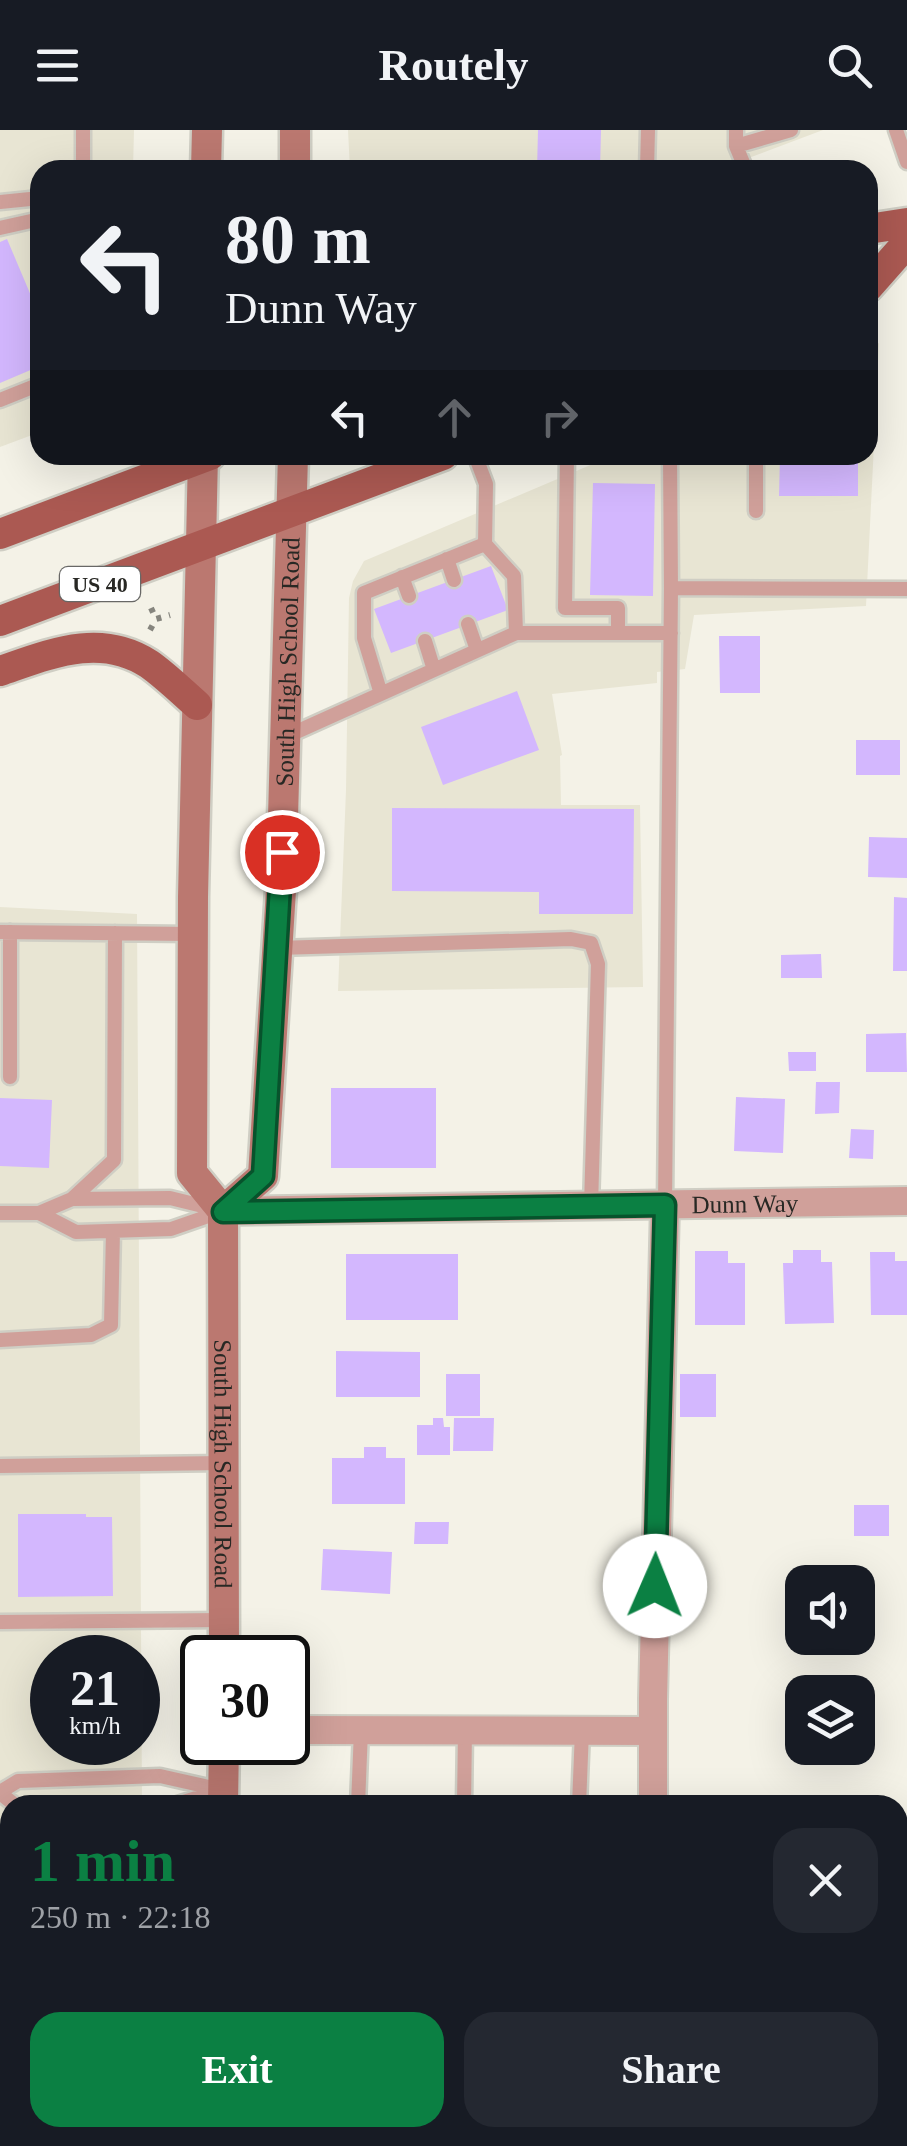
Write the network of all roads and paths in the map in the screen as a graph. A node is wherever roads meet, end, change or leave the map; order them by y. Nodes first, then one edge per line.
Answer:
1 (83, 130) edge
2 (207, 130) edge
3 (295, 130) edge
4 (648, 130) edge
5 (736, 130) edge
6 (791, 130) edge
7 (896, 130) edge
8 (736, 146) junction
9 (83, 160) edge
10 (206, 160) edge
11 (295, 160) edge
12 (647, 160) edge
13 (742, 160) edge
14 (907, 162) edge
15 (30, 199) edge
16 (0, 202) edge
17 (30, 221) edge
18 (907, 222) edge
19 (878, 227) edge
20 (0, 228) edge
21 (907, 242) edge
22 (878, 275) edge
23 (30, 388) edge
24 (0, 400) edge
25 (181, 465) edge
26 (204, 465) edge
27 (293, 465) edge
28 (415, 465) edge
29 (479, 465) edge
30 (567, 465) edge
31 (670, 465) edge
32 (756, 465) edge
33 (293, 511) junction
34 (756, 511) dead end
35 (0, 534) edge
36 (485, 544) junction
37 (200, 546) junction
38 (447, 559) junction
39 (402, 577) junction
40 (454, 580) dead end
41 (671, 588) junction
42 (907, 589) edge
43 (410, 596) dead end
44 (151, 608) dead end
45 (170, 615) dead end
46 (156, 618) junction
47 (0, 621) edge
48 (468, 624) dead end
49 (670, 632) junction
50 (516, 633) junction
51 (618, 633) junction
52 (148, 636) dead end
53 (424, 640) dead end
54 (477, 650) junction
55 (0, 670) edge
56 (434, 670) junction
57 (382, 694) junction
58 (196, 705) junction
59 (285, 737) junction
60 (5, 932) edge
61 (115, 934) junction
62 (192, 934) junction
63 (277, 948) junction
64 (10, 1077) dead end
65 (72, 1199) junction
66 (907, 1201) edge
67 (665, 1205) junction
68 (591, 1206) junction
69 (223, 1212) junction
70 (0, 1213) edge
71 (39, 1213) junction
72 (113, 1231) junction
73 (0, 1340) edge
74 (223, 1463) junction
75 (0, 1466) edge
76 (224, 1620) junction
77 (0, 1622) edge
78 (224, 1635) edge
79 (310, 1730) edge
80 (361, 1730) junction
81 (464, 1730) junction
82 (582, 1731) junction
83 (653, 1732) junction
84 (223, 1765) edge
85 (0, 1793) edge
86 (216, 1795) edge
87 (222, 1795) edge
88 (358, 1795) edge
89 (464, 1795) edge
90 (580, 1795) edge
91 (654, 1795) edge

1 - 9 lane
2 - 10 street
3 - 11 street
4 - 12 lane
5 - 8 lane
6 - 8 lane
7 - 14 lane
8 - 13 lane
15 - 16 lane
17 - 20 lane
18 - 19 main road
21 - 22 main road
23 - 24 lane
25 - 35 main road
26 - 37 street
27 - 33 street, South High School Road
28 - 33 main road, US 40
29 - 36 lane
30 - 51 lane
31 - 41 lane
32 - 34 lane
33 - 37 main road, US 40
33 - 59 street, South High School Road
36 - 38 lane
36 - 50 lane
37 - 47 main road, US 40
37 - 58 street
38 - 39 lane
38 - 40 lane
39 - 43 lane
39 - 57 lane
41 - 42 lane
41 - 49 lane
44 - 46 path
45 - 46 path
46 - 52 path
48 - 54 lane
49 - 51 lane
49 - 67 lane
50 - 51 lane
50 - 54 lane
53 - 56 lane
54 - 56 lane
55 - 58 main road
56 - 57 lane
57 - 59 lane
58 - 62 street
59 - 63 street, South High School Road
60 - 61 lane
60 - 64 lane
61 - 62 lane
61 - 65 lane
62 - 69 street
63 - 68 lane
63 - 69 street, South High School Road
65 - 69 lane
65 - 71 lane
66 - 67 street, Dunn Way
67 - 68 street, Dunn Way
67 - 83 street
68 - 69 street, Dunn Way
69 - 72 lane
69 - 74 street, South High School Road
70 - 71 lane
71 - 72 lane
72 - 73 lane
74 - 75 lane
74 - 76 street, South High School Road
76 - 77 lane
76 - 78 street, South High School Road
79 - 80 street
80 - 81 street
80 - 88 lane
81 - 82 street
81 - 89 lane
82 - 83 street
82 - 90 lane
83 - 91 street
84 - 87 street
85 - 86 lane

